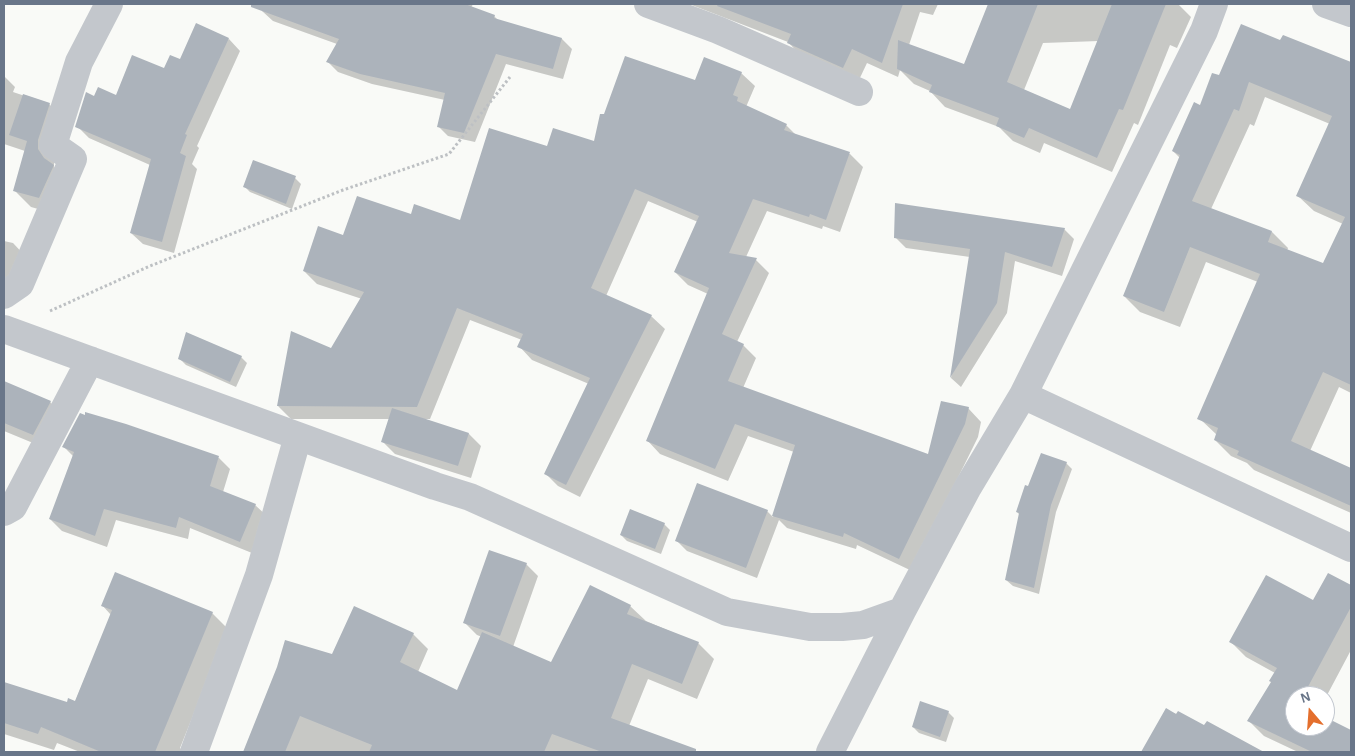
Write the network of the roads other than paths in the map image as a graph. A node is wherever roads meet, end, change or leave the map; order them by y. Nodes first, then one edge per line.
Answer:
1 (109, 4) edge
2 (648, 4) edge
3 (1214, 4) edge
4 (1326, 4) edge
5 (1351, 13) edge
6 (859, 92) dead end
7 (4, 295) edge
8 (5, 329) edge
9 (90, 360) junction
10 (1023, 395) junction
11 (298, 436) junction
12 (4, 512) edge
13 (1351, 548) edge
14 (902, 611) junction
15 (194, 752) edge
16 (830, 752) edge

1 - 7 street
2 - 6 street
3 - 10 street
4 - 5 street
8 - 9 street
9 - 11 street
9 - 12 street
10 - 13 street
10 - 14 street
11 - 14 street
11 - 15 street
14 - 16 street

